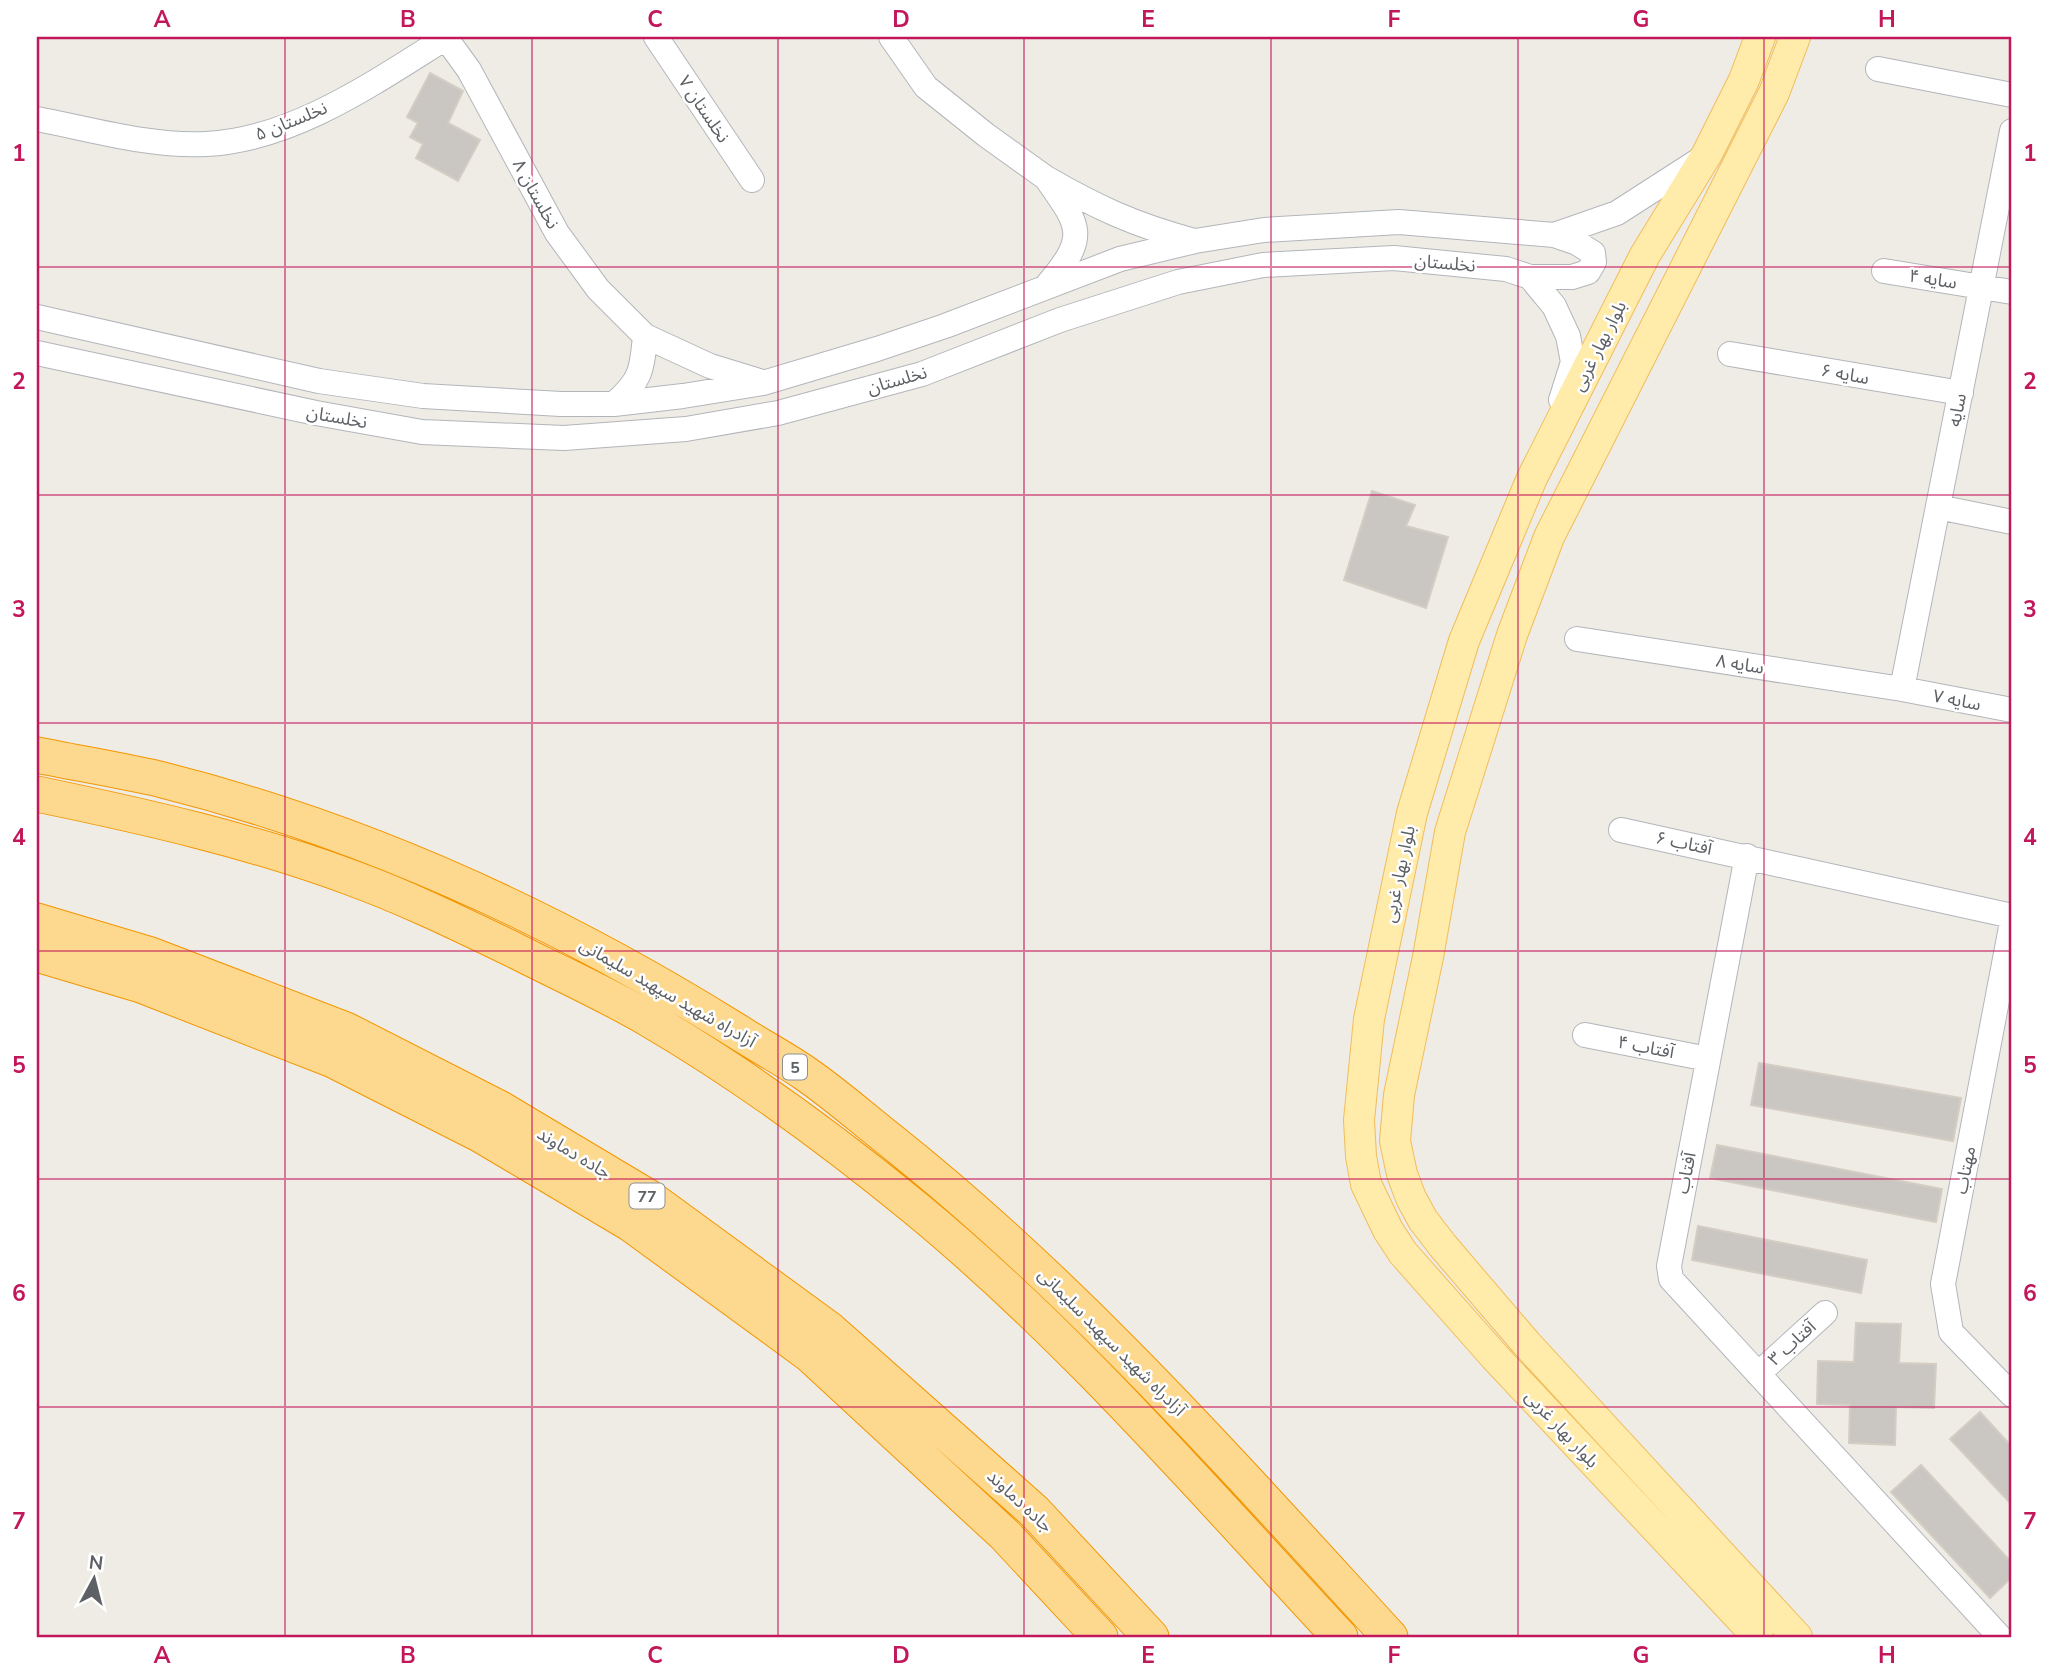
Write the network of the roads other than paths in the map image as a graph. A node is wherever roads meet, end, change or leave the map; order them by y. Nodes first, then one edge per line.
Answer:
1 (446, 37) edge
2 (656, 37) edge
3 (891, 37) edge
4 (1760, 37) edge
5 (1795, 37) edge
6 (1878, 69) dead end
7 (2012, 95) edge
8 (37, 119) edge
9 (2012, 131) edge
10 (1707, 154) junction
11 (1046, 178) junction
12 (752, 180) dead end
13 (1554, 235) junction
14 (1195, 241) junction
15 (1884, 271) dead end
16 (1530, 277) junction
17 (1047, 285) junction
18 (1982, 287) junction
19 (2012, 292) edge
20 (37, 317) edge
21 (645, 336) junction
22 (37, 352) edge
23 (1730, 354) dead end
24 (763, 383) junction
25 (1961, 393) junction
26 (614, 404) junction
27 (1532, 478) junction
28 (1938, 506) junction
29 (2012, 522) edge
30 (1577, 639) dead end
31 (1902, 689) junction
32 (2012, 710) edge
33 (37, 755) edge
34 (37, 794) edge
35 (1622, 830) dead end
36 (1746, 856) junction
37 (2012, 916) edge
38 (37, 921) edge
39 (2012, 922) edge
40 (37, 954) edge
41 (1585, 1035) dead end
42 (1708, 1059) junction
43 (1825, 1312) dead end
44 (1758, 1374) junction
45 (2012, 1395) edge
46 (2012, 1629) edge
47 (1100, 1637) edge
48 (1151, 1637) edge
49 (1340, 1637) edge
50 (1390, 1637) edge
51 (1758, 1637) edge
52 (1797, 1637) edge
53 (2001, 1637) edge

1 - 8 street, نخلستان ۵
1 - 21 street, نخلستان ۸
2 - 12 street, نخلستان ۷
3 - 11 street
4 - 10 main road, بلوار بهار غربی
5 - 52 main road, بلوار بهار غربی
6 - 7 street
9 - 18 street, سایه
10 - 13 street, نخلستان
10 - 27 main road, بلوار بهار غربی
11 - 14 street
11 - 17 street
13 - 14 street, نخلستان
13 - 16 street, نخلستان
14 - 17 street, نخلستان
15 - 18 street, سایه ۴
16 - 22 street, نخلستان
16 - 27 street
17 - 24 street, نخلستان
18 - 19 street, سایه ۴
18 - 25 street, سایه
20 - 26 street, نخلستان
21 - 24 street
21 - 26 street
23 - 25 street, سایه ۶
24 - 26 street, نخلستان
25 - 28 street, سایه
27 - 51 main road, بلوار بهار غربی
28 - 29 street
28 - 31 street, سایه
30 - 31 street, سایه ۸
31 - 32 street, سایه ۷
33 - 50 highway, آزادراه شهید سپهبد سلیمانی / 5
34 - 49 highway, آزادراه شهید سپهبد سلیمانی / 5
35 - 36 street, آفتاب ۶
36 - 37 street
36 - 42 street, آفتاب
38 - 48 highway, جاده دماوند / 77
39 - 45 street, مهتاب
40 - 47 highway, جاده دماوند / 77
41 - 42 street, آفتاب ۴
42 - 44 street, آفتاب
43 - 44 street, آفتاب ۳
44 - 53 street, آفتاب
46 - 53 street

